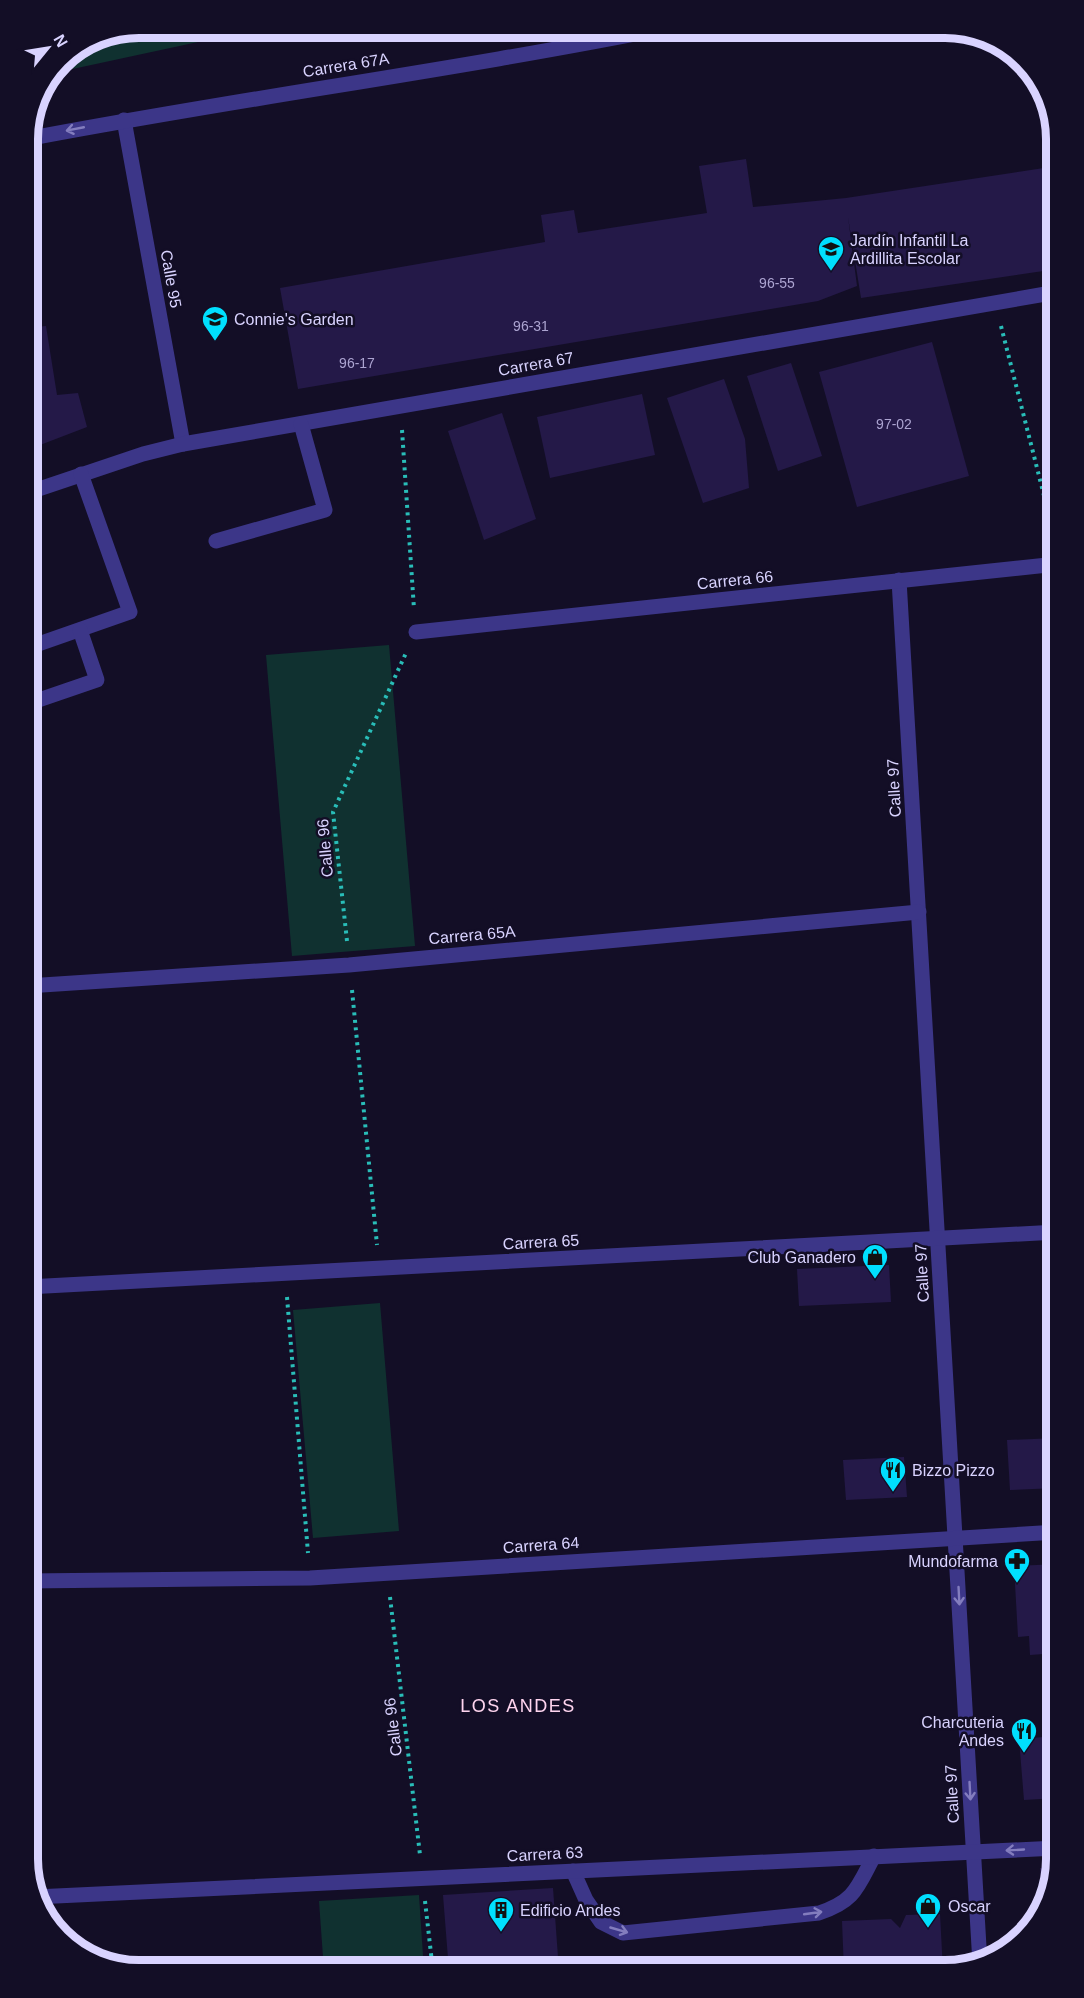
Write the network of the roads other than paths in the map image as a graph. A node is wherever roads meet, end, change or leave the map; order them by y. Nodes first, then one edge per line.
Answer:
1 (616, 38) edge
2 (124, 120) junction
3 (38, 137) edge
4 (1046, 294) edge
5 (301, 424) junction
6 (183, 444) junction
7 (81, 474) junction
8 (38, 489) edge
9 (216, 541) dead end
10 (1046, 565) edge
11 (899, 580) junction
12 (80, 630) junction
13 (416, 632) road end
14 (38, 644) edge
15 (38, 700) edge
16 (919, 912) junction
17 (38, 985) edge
18 (1046, 1233) edge
19 (938, 1239) junction
20 (38, 1286) edge
21 (1046, 1533) edge
22 (955, 1538) junction
23 (38, 1581) edge
24 (1046, 1849) edge
25 (974, 1852) junction
26 (874, 1856) junction
27 (573, 1870) junction
28 (45, 1896) edge
29 (979, 1954) edge

1 - 2 street, Carrera 67A
2 -> 3 street, Carrera 67A
2 - 6 street, Calle 95
4 - 5 street, Carrera 67
5 - 6 street, Carrera 67
5 - 9 street
6 - 7 street, Carrera 67
7 - 8 street, Carrera 67
7 - 12 street
10 - 11 street, Carrera 66
11 - 13 street, Carrera 66
11 - 16 street, Calle 97
12 - 14 street
12 - 15 street
16 - 17 street, Carrera 65A
16 - 19 street, Calle 97
18 - 19 street, Carrera 65
19 - 20 street, Carrera 65
19 - 22 street, Calle 97
21 - 22 street, Carrera 64
22 - 23 street, Carrera 64
22 -> 25 street, Calle 97
24 -> 25 street, Carrera 63
25 - 26 street, Carrera 63
25 - 29 street, Calle 97
26 - 27 street, Carrera 63
27 -> 26 street
27 - 28 street, Carrera 63

